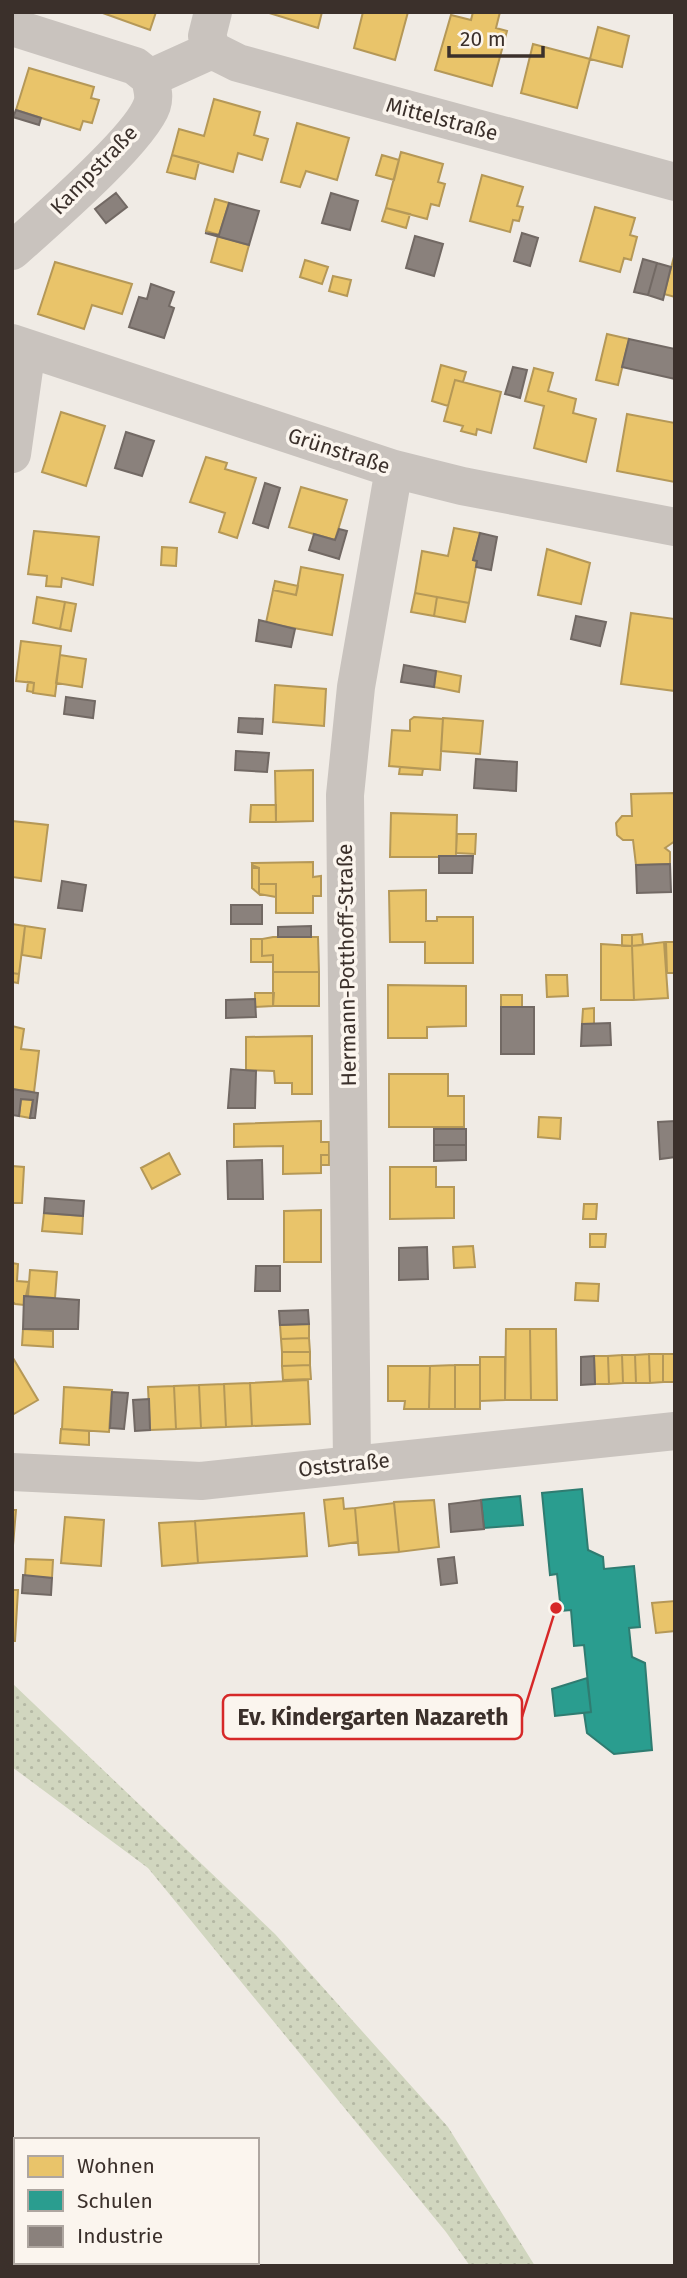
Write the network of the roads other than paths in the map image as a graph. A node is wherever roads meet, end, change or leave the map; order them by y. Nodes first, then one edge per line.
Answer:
1 (213, 12) edge
2 (12, 27) edge
3 (212, 50) junction
4 (150, 78) junction
5 (675, 182) edge
6 (12, 251) edge
7 (19, 346) edge
8 (12, 454) edge
9 (394, 469) junction
10 (675, 527) edge
11 (675, 1431) edge
12 (352, 1464) junction
13 (12, 1472) edge

1 - 3 street
2 - 4 street
3 - 4 street
3 - 5 street, Mittelstraße
4 - 6 street, Kampstraße
7 - 8 street
7 - 9 street, Grünstraße
9 - 10 street, Grünstraße
9 - 12 street, Hermann-Potthoff-Straße
11 - 12 street, Oststraße
12 - 13 street, Oststraße

